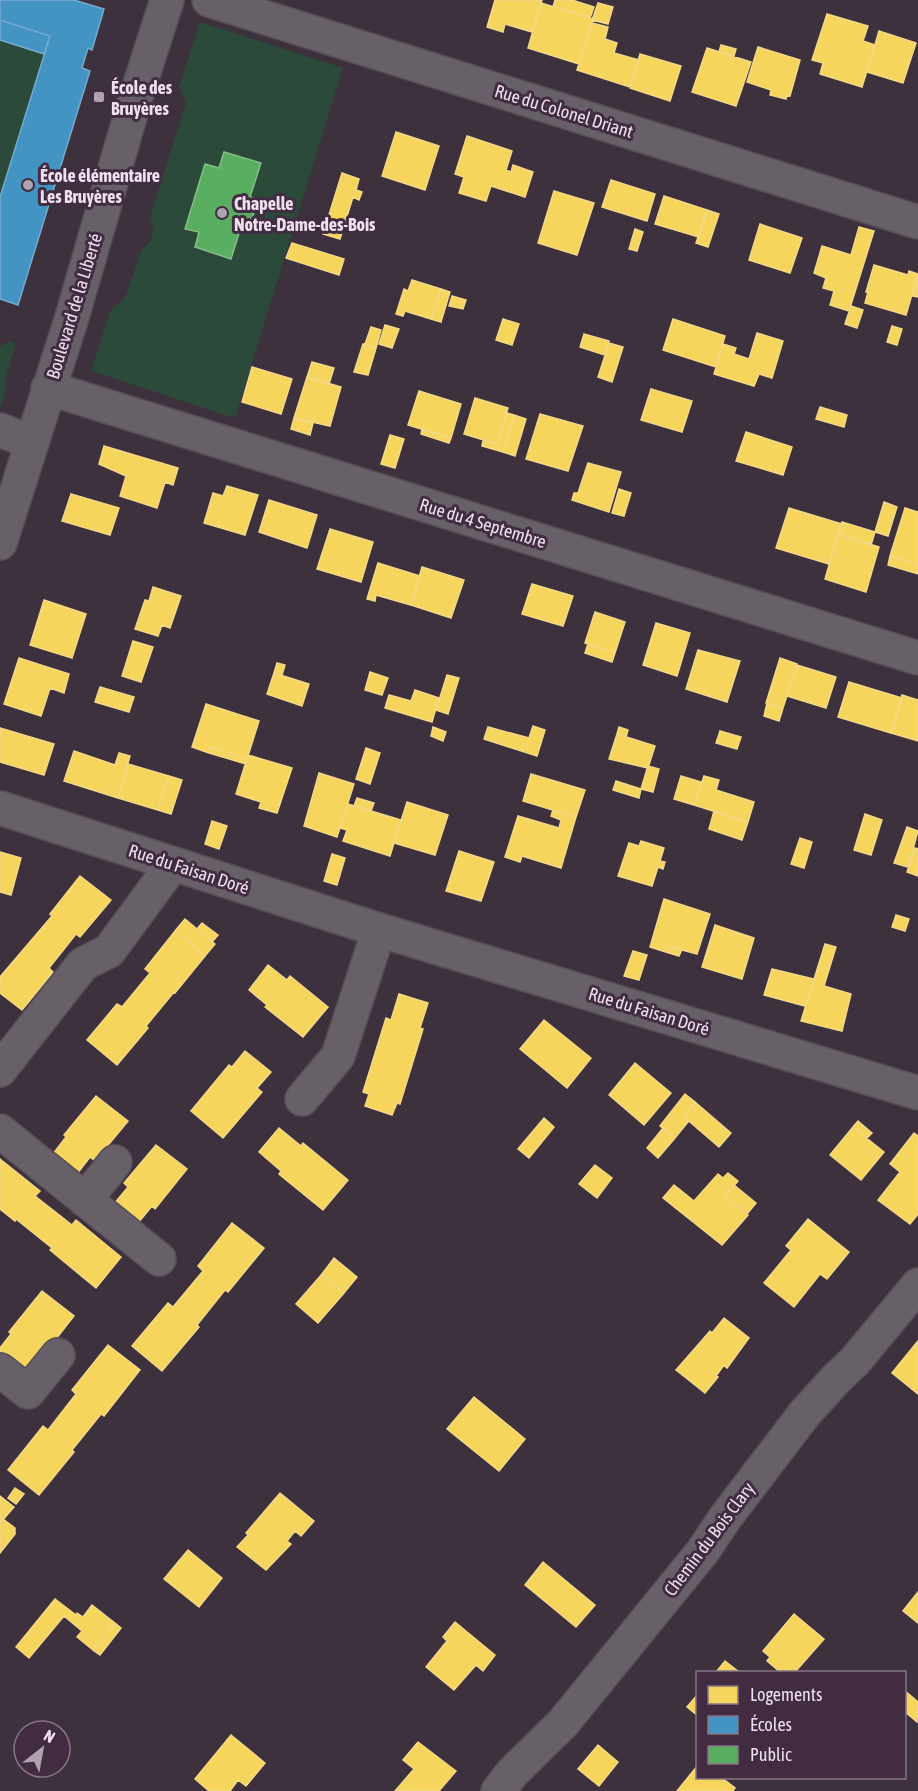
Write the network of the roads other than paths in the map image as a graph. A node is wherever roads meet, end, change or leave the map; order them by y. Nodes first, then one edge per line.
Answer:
1 (167, 0) edge
2 (209, 0) edge
3 (918, 222) edge
4 (48, 388) junction
5 (0, 430) edge
6 (31, 442) junction
7 (0, 543) edge
8 (918, 658) edge
9 (0, 808) edge
10 (173, 864) junction
11 (379, 930) junction
12 (10, 1033) edge
13 (0, 1070) edge
14 (918, 1093) edge
15 (302, 1099) dead end
16 (0, 1131) edge
17 (115, 1162) dead end
18 (85, 1200) junction
19 (159, 1259) dead end
20 (918, 1285) edge
21 (58, 1355) dead end
22 (0, 1370) edge
23 (498, 1791) edge

1 - 4 street, Boulevard de la Liberté
2 - 3 street, Rue du Colonel Driant
4 - 6 street, Boulevard de la Liberté
4 - 8 street, Rue du 4 Septembre
5 - 6 street
6 - 7 street, Boulevard de la Liberté
9 - 10 street, Rue du Faisan Doré
10 - 11 street, Rue du Faisan Doré
10 - 12 street
11 - 14 street, Rue du Faisan Doré
11 - 15 street
12 - 13 street
16 - 18 street
17 - 18 street
18 - 19 street
20 - 23 street, Chemin du Bois Clary
21 - 22 street

